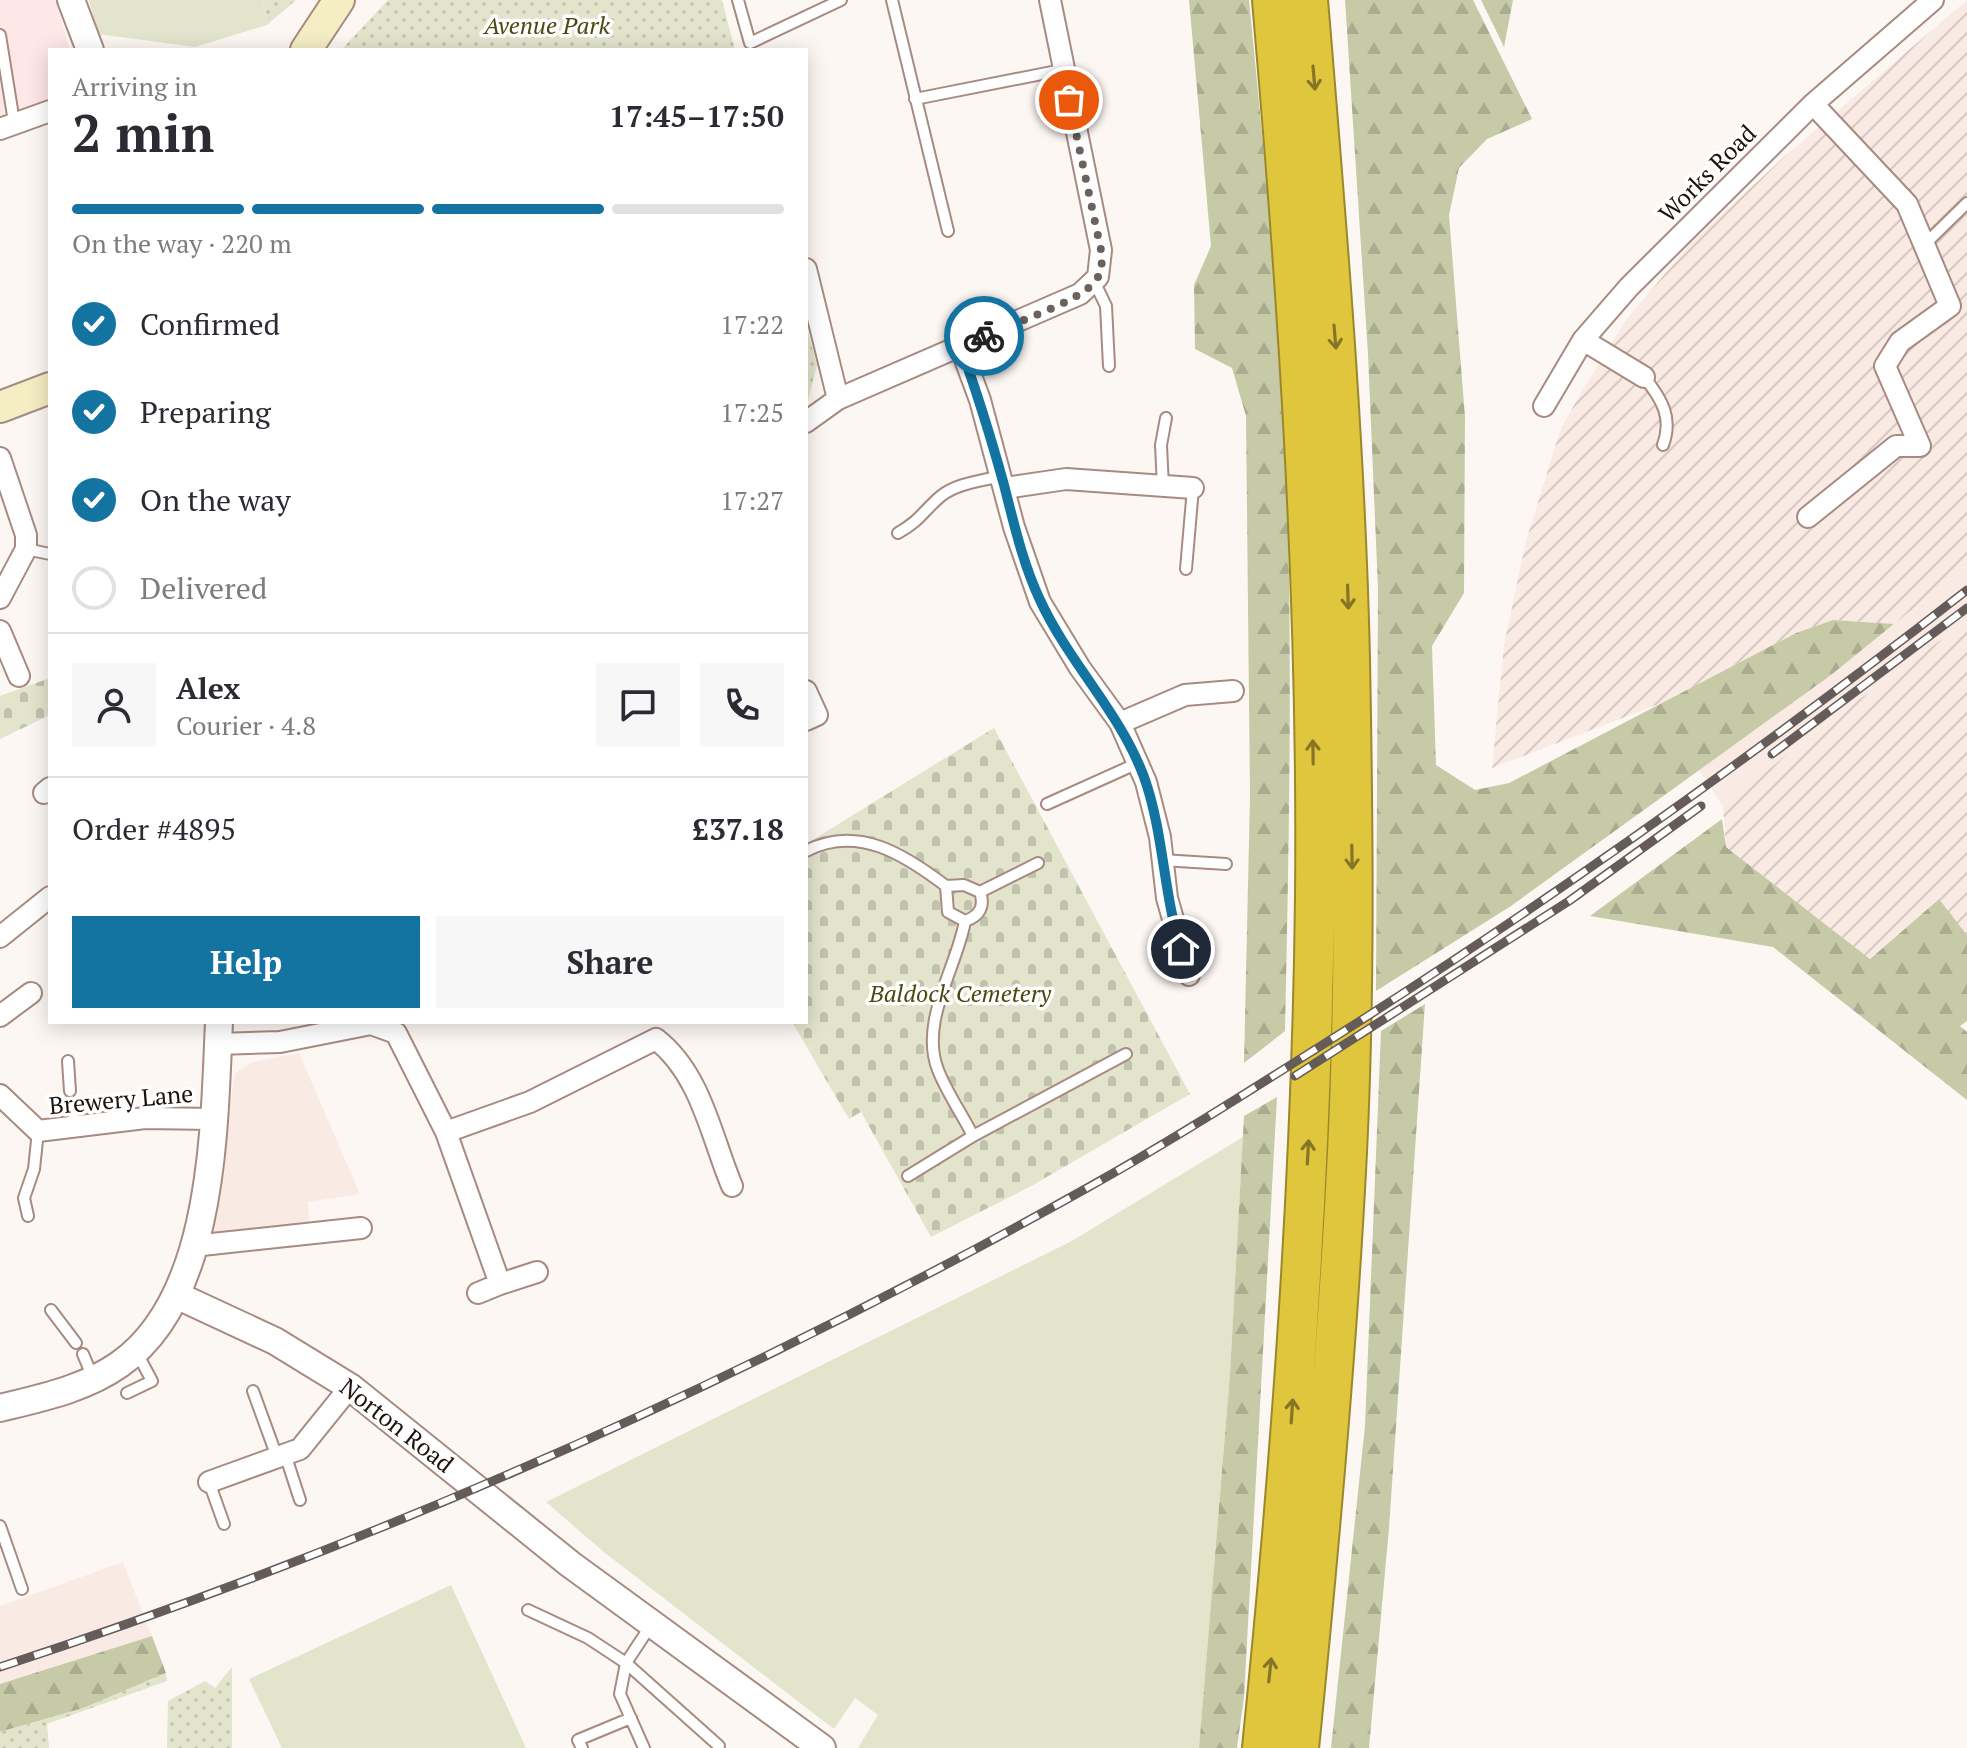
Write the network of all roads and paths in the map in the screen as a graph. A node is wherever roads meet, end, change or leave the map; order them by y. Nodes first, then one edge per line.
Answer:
1 (71, 0) edge
2 (339, 0) edge
3 (738, 0) edge
4 (841, 0) edge
5 (892, 0) edge
6 (1050, 0) edge
7 (1272, 0) edge
8 (1308, 0) edge
9 (1933, 0) edge
10 (0, 35) edge
11 (89, 48) edge
12 (307, 48) edge
13 (1062, 70) junction
14 (915, 99) junction
15 (1813, 104) junction
16 (48, 112) edge
17 (7, 126) edge
18 (1967, 203) edge
19 (948, 231) dead end
20 (1924, 245) junction
21 (808, 277) edge
22 (1095, 283) junction
23 (1583, 340) junction
24 (960, 346) junction
25 (1109, 366) dead end
26 (1644, 377) joint
27 (48, 389) edge
28 (838, 399) junction
29 (1544, 406) dead end
30 (0, 407) edge
31 (1166, 418) dead end
32 (808, 421) edge
33 (1663, 445) dead end
34 (0, 458) edge
35 (1003, 482) junction
36 (1163, 487) junction
37 (1193, 488) joint
38 (1808, 517) dead end
39 (898, 533) dead end
40 (26, 549) junction
41 (48, 554) edge
42 (1186, 569) dead end
43 (1, 593) edge
44 (0, 631) edge
45 (19, 676) dead end
46 (1233, 691) dead end
47 (808, 695) edge
48 (808, 719) edge
49 (1120, 723) junction
50 (1138, 763) junction
51 (1047, 804) dead end
52 (808, 850) edge
53 (1162, 860) junction
54 (1038, 863) dead end
55 (1226, 864) dead end
56 (946, 886) junction
57 (980, 892) junction
58 (48, 899) edge
59 (965, 921) junction
60 (0, 937) edge
61 (1189, 975) dead end
62 (31, 993) dead end
63 (0, 1016) edge
64 (402, 1027) edge
65 (656, 1031) edge
66 (219, 1033) edge
67 (1126, 1054) dead end
68 (68, 1061) dead end
69 (70, 1091) dead end
70 (0, 1095) edge
71 (71, 1104) dead end
72 (214, 1119) junction
73 (76, 1129) junction
74 (38, 1131) junction
75 (446, 1132) junction
76 (973, 1136) junction
77 (908, 1176) dead end
78 (732, 1186) dead end
79 (28, 1216) dead end
80 (361, 1228) dead end
81 (193, 1246) junction
82 (537, 1272) dead end
83 (500, 1284) junction
84 (478, 1293) dead end
85 (176, 1295) junction
86 (51, 1310) dead end
87 (76, 1343) dead end
88 (136, 1351) junction
89 (83, 1354) dead end
90 (93, 1379) junction
91 (350, 1387) junction
92 (253, 1391) dead end
93 (127, 1393) dead end
94 (0, 1408) edge
95 (281, 1456) junction
96 (209, 1482) joint
97 (300, 1500) dead end
98 (224, 1524) dead end
99 (0, 1526) edge
100 (22, 1589) dead end
101 (528, 1610) dead end
102 (651, 1625) junction
103 (626, 1663) junction
104 (631, 1718) junction
105 (719, 1746) dead end
106 (582, 1748) edge
107 (644, 1748) edge
108 (822, 1748) edge
109 (1262, 1748) edge
110 (1299, 1748) edge

1 - 11 street
2 - 12 main road
3 - 4 lane
5 - 14 lane
6 - 13 street
109 -> 7 highway
8 -> 110 highway
9 - 15 street, Works Road
10 - 17 lane
13 - 14 lane
13 - 22 street
14 - 19 lane
15 - 20 street
15 - 23 street, Works Road
16 - 17 street
18 - 20 lane
20 - 38 street
21 - 28 street
22 - 24 street
22 - 25 lane
23 - 26 street
23 - 29 street, Works Road
24 - 28 street
24 - 35 street
26 - 33 lane
27 - 30 main road
28 - 32 street
31 - 36 lane
34 - 40 street
35 - 36 street
35 - 39 lane
35 - 49 street
36 - 37 street
37 - 42 lane
40 - 41 lane
40 - 43 street
44 - 45 street
46 - 49 street
47 - 48 street
49 - 50 street
50 - 51 lane
50 - 53 street
52 - 56 lane
53 - 55 lane
53 - 61 street
54 - 57 lane
56 - 57 lane
56 - 59 lane
57 - 59 lane
58 - 60 street
59 - 76 lane
62 - 63 street
64 - 66 street
64 - 75 street
65 - 75 street
65 - 78 street
66 - 72 street
67 - 76 lane
68 - 69 lane
70 - 74 street, Brewery Lane
71 - 73 lane
72 - 73 street, Brewery Lane
72 - 81 street
73 - 74 street, Brewery Lane
74 - 79 lane
75 - 83 street
76 - 77 lane
80 - 81 street
81 - 85 street
82 - 83 street
83 - 84 street
85 - 88 street
85 - 91 street, Norton Road
86 - 87 lane
88 - 90 street
88 - 93 lane
89 - 90 lane
90 - 94 street
91 - 95 street
91 - 102 street, Norton Road
92 - 95 lane
95 - 96 street
95 - 97 lane
96 - 98 lane
99 - 100 lane
101 - 103 lane
102 - 103 lane
102 - 108 street, Norton Road
103 - 104 lane
103 - 105 lane
104 - 106 lane
104 - 107 lane

